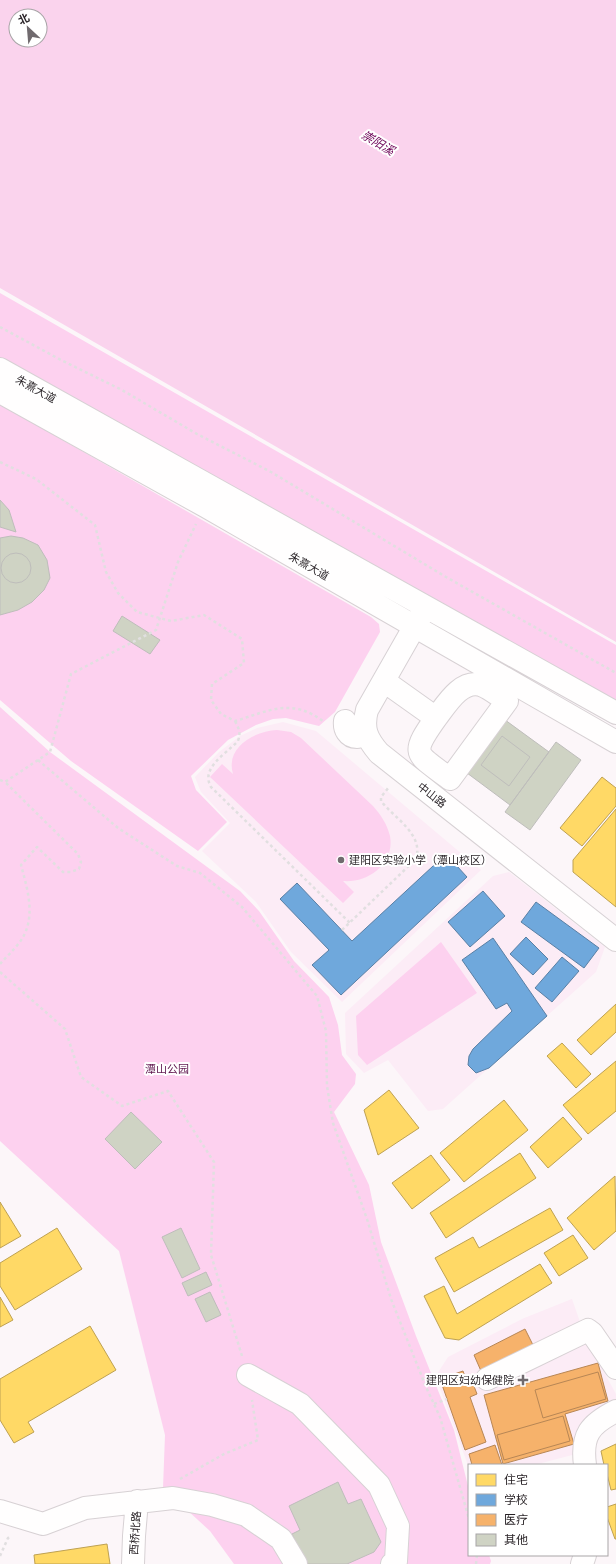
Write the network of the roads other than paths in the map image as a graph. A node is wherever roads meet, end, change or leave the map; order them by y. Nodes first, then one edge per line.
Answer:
1 (0, 369) edge
2 (0, 392) edge
3 (426, 607) junction
4 (414, 628) junction
5 (384, 682) junction
6 (616, 713) edge
7 (436, 718) dead end
8 (616, 742) edge
9 (616, 940) edge
10 (616, 1368) edge
11 (248, 1375) road end
12 (487, 1379) dead end
13 (616, 1411) edge
14 (585, 1464) edge
15 (137, 1501) junction
16 (0, 1511) edge
17 (133, 1564) edge
18 (296, 1564) edge
19 (392, 1564) edge

1 - 3 main road, 朱熹大道
2 - 4 main road, 朱熹大道
3 - 4 main road
3 - 6 main road, 朱熹大道
4 - 5 main road
4 - 8 main road, 朱熹大道
5 - 7 main road
5 - 9 main road, 中山路
10 - 12 main road
11 - 19 main road
13 - 14 main road
15 - 16 main road
15 - 17 main road, 西桥北路
15 - 18 main road

